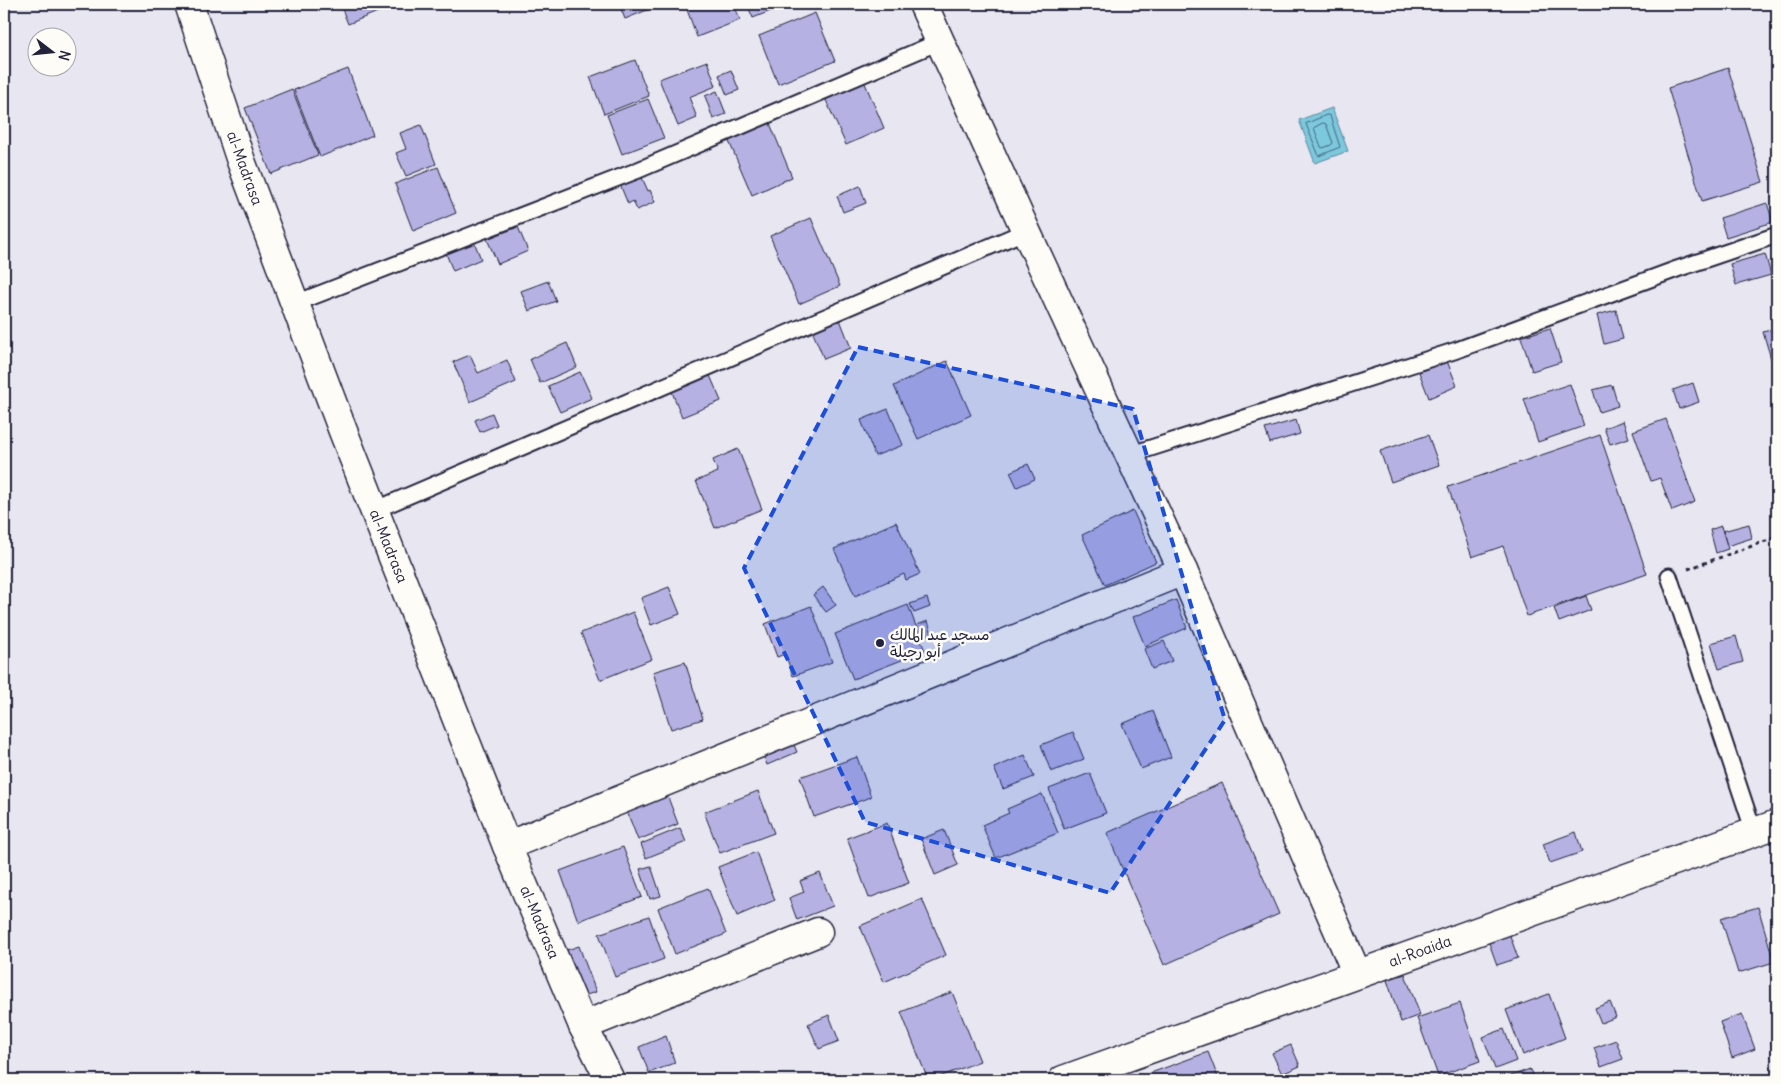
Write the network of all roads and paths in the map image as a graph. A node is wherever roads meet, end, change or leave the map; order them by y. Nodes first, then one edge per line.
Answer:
1 (189, 4) edge
2 (924, 4) edge
3 (940, 40) junction
4 (1026, 231) junction
5 (1777, 235) edge
6 (296, 303) junction
7 (1129, 455) junction
8 (375, 510) junction
9 (1777, 537) edge
10 (1183, 572) junction
11 (1670, 576) joint
12 (1766, 828) edge
13 (508, 846) junction
14 (818, 932) dead end
15 (1357, 974) junction
16 (583, 1026) junction
17 (610, 1080) edge
18 (1063, 1080) edge

1 - 6 street, al-Madrasa
2 - 3 street
3 - 4 street
3 - 6 lane
4 - 7 street
4 - 8 lane
5 - 7 lane
6 - 8 street, al-Madrasa
7 - 10 street
8 - 13 street, al-Madrasa
9 - 11 path
10 - 13 street
10 - 15 street
11 - 12 lane
12 - 15 street, al-Roaida
13 - 16 street, al-Madrasa
14 - 16 street
15 - 18 street, al-Roaida
16 - 17 street, al-Madrasa

